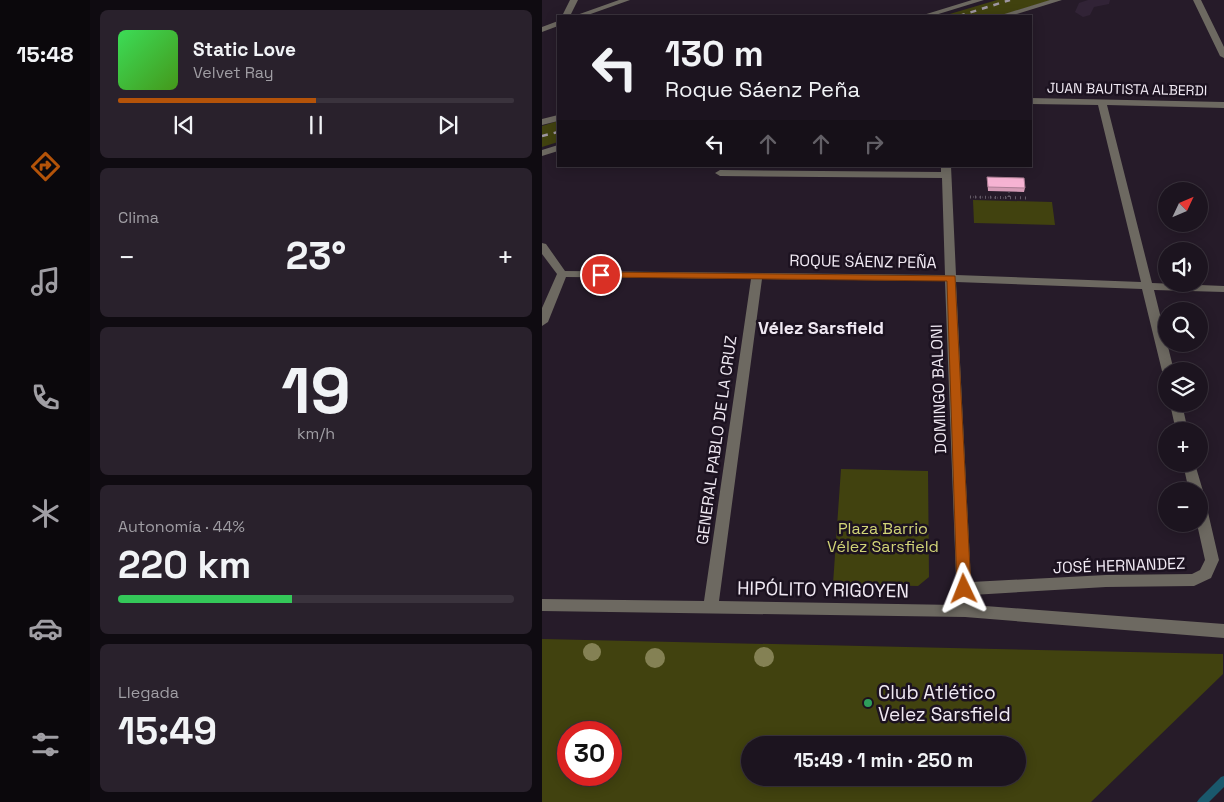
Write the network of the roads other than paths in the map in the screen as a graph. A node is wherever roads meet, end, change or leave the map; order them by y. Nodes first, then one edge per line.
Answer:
1 (574, 0) edge
2 (626, 0) edge
3 (980, 0) edge
4 (1058, 0) edge
5 (1197, 0) edge
6 (566, 15) edge
7 (581, 15) edge
8 (928, 15) edge
9 (1006, 15) edge
10 (557, 24) edge
11 (542, 30) edge
12 (1224, 56) edge
13 (1032, 101) edge
14 (1102, 102) junction
15 (1224, 105) edge
16 (557, 118) edge
17 (542, 122) edge
18 (557, 148) edge
19 (542, 153) edge
20 (947, 170) edge
21 (720, 172) dead end
22 (542, 246) edge
23 (562, 274) junction
24 (757, 276) junction
25 (952, 278) junction
26 (1148, 286) junction
27 (1224, 289) edge
28 (542, 322) edge
29 (1166, 362) edge
30 (1206, 532) edge
31 (964, 589) junction
32 (542, 605) edge
33 (710, 608) junction
34 (965, 611) junction
35 (1224, 631) edge

1 - 6 street
2 - 7 street
3 - 8 street
4 - 9 street
5 - 12 street
10 - 11 street
13 - 14 street, JUAN BAUTISTA ALBERDI
14 - 15 street, JUAN BAUTISTA ALBERDI
14 - 26 street
16 - 17 street
18 - 19 street
20 - 21 street
20 - 25 street, DOMINGO BALONI
22 - 23 street
23 - 24 street, ROQUE SÁENZ PEÑA
23 - 28 street
24 - 25 street, ROQUE SÁENZ PEÑA
24 - 33 street, GENERAL PABLO DE LA CRUZ
25 - 26 street, ROQUE SÁENZ PEÑA
25 - 31 street, DOMINGO BALONI
26 - 27 street, ROQUE SÁENZ PEÑA
26 - 29 street
30 - 31 street, JOSÉ HERNANDEZ
31 - 34 street, DOMINGO BALONI
32 - 33 street, HIPÓLITO YRIGOYEN
33 - 34 street, HIPÓLITO YRIGOYEN
34 - 35 street, HIPÓLITO YRIGOYEN

